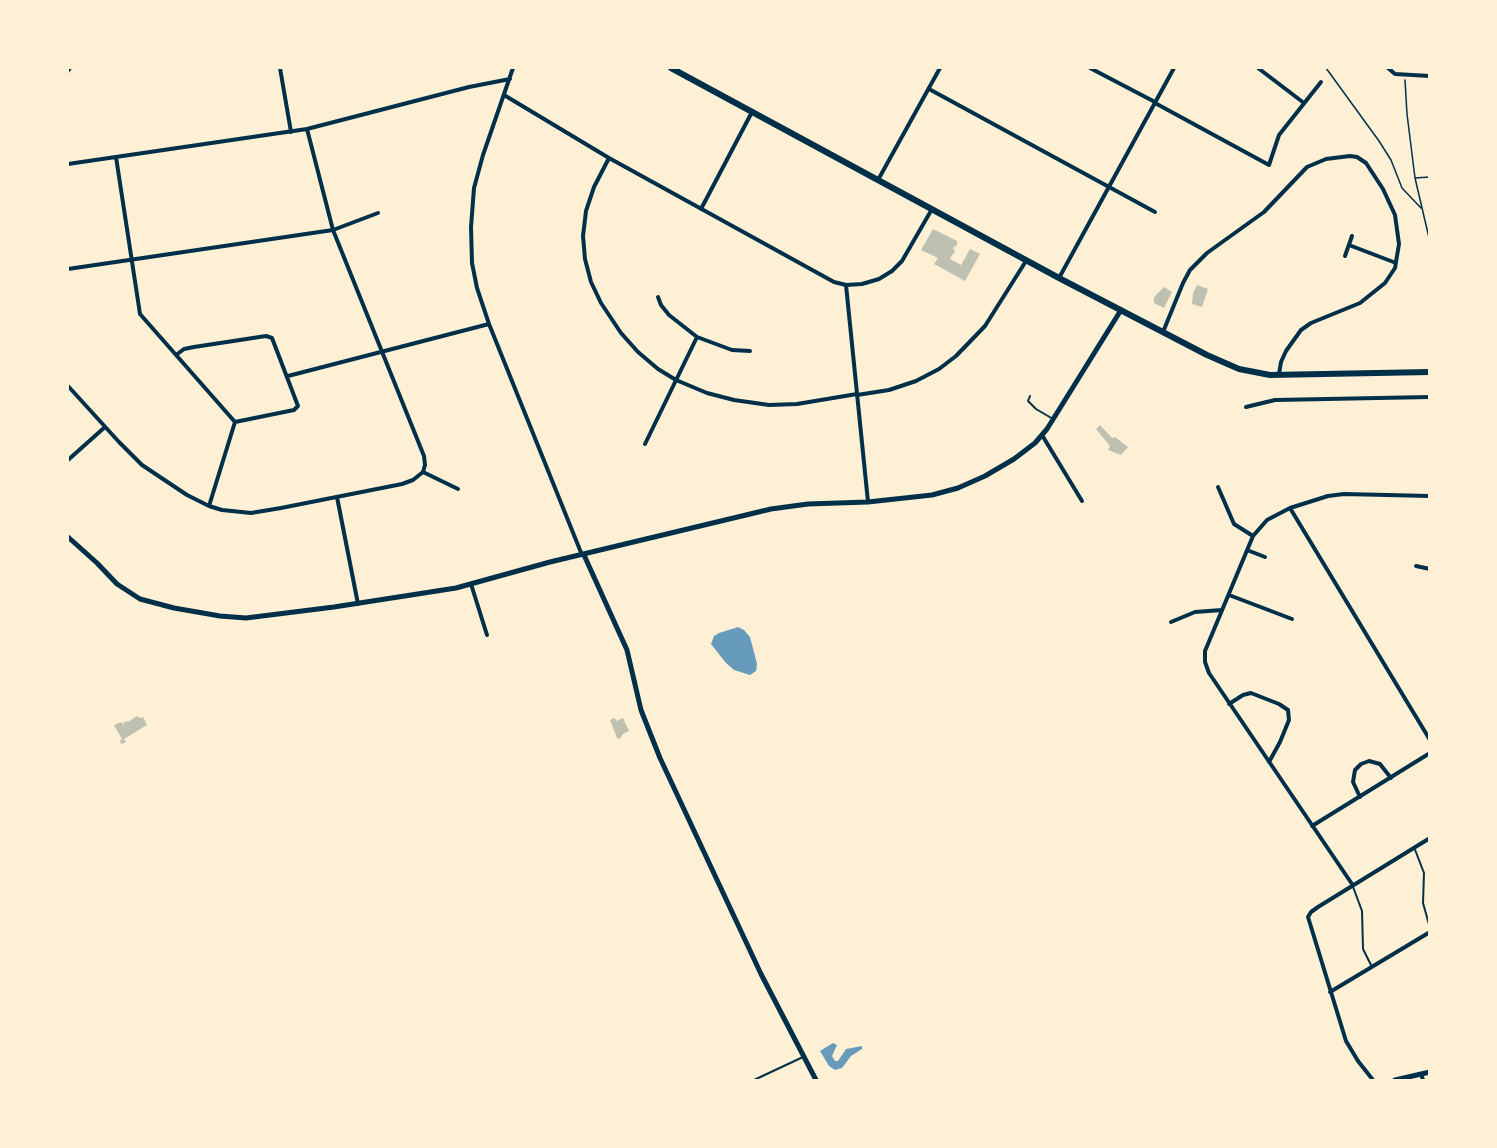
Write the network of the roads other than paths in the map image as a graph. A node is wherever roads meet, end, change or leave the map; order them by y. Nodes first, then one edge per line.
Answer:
1 (280, 68) edge
2 (513, 68) edge
3 (671, 68) edge
4 (940, 68) edge
5 (1090, 68) edge
6 (1174, 68) edge
7 (1258, 68) edge
8 (1388, 68) edge
9 (1430, 76) edge
10 (510, 79) junction
11 (1321, 82) dead end
12 (929, 88) junction
13 (504, 95) junction
14 (1155, 103) junction
15 (1304, 103) junction
16 (753, 110) junction
17 (307, 129) junction
18 (291, 132) junction
19 (116, 156) junction
20 (609, 158) junction
21 (68, 164) edge
22 (878, 180) junction
23 (1108, 187) junction
24 (701, 209) junction
25 (932, 209) junction
26 (1155, 212) dead end
27 (378, 213) dead end
28 (333, 230) junction
29 (1352, 236) dead end
30 (1349, 245) junction
31 (1345, 256) dead end
32 (131, 260) junction
33 (1026, 261) junction
34 (1396, 263) junction
35 (68, 269) edge
36 (1059, 278) junction
37 (846, 285) junction
38 (658, 297) dead end
39 (1121, 310) junction
40 (489, 324) junction
41 (1163, 332) junction
42 (697, 337) junction
43 (750, 351) dead end
44 (382, 352) junction
45 (176, 355) junction
46 (1430, 372) edge
47 (1279, 374) junction
48 (288, 376) junction
49 (676, 380) junction
50 (68, 386) edge
51 (857, 395) junction
52 (1030, 396) dead end
53 (1430, 397) edge
54 (1246, 407) dead end
55 (1053, 419) junction
56 (235, 422) junction
57 (105, 427) junction
58 (1042, 435) junction
59 (645, 444) dead end
60 (68, 460) edge
61 (423, 472) junction
62 (1218, 487) dead end
63 (458, 489) dead end
64 (1430, 496) edge
65 (337, 497) junction
66 (1082, 501) dead end
67 (868, 502) junction
68 (209, 506) junction
69 (1290, 508) junction
70 (1253, 536) junction
71 (68, 537) edge
72 (1247, 550) junction
73 (583, 556) junction
74 (1265, 557) dead end
75 (1416, 566) dead end
76 (1430, 569) edge
77 (471, 584) junction
78 (1229, 595) junction
79 (358, 604) junction
80 (1222, 610) junction
81 (1292, 619) dead end
82 (1171, 621) dead end
83 (487, 635) dead end
84 (1229, 704) junction
85 (1430, 740) edge
86 (1430, 753) edge
87 (1269, 762) junction
88 (1391, 778) junction
89 (1360, 797) junction
90 (1312, 826) junction
91 (1430, 838) edge
92 (1414, 847) junction
93 (1352, 884) junction
94 (1430, 930) edge
95 (1372, 967) junction
96 (1330, 992) junction
97 (804, 1057) junction
98 (1430, 1072) edge
99 (1422, 1077) edge
100 (754, 1080) edge
101 (816, 1080) edge
102 (1373, 1080) edge
103 (1395, 1080) edge

1 - 18 street
2 - 10 street
3 - 16 main road
4 - 12 street
5 - 14 street
6 - 14 street
7 - 15 street
8 - 9 street
10 - 13 street
10 - 17 street
11 - 15 street
12 - 22 street
12 - 23 street
13 - 20 street
13 - 40 street
14 - 15 street
14 - 23 street
16 - 22 main road
16 - 24 street
17 - 18 street
17 - 28 street
18 - 19 street
19 - 21 street
19 - 32 street
20 - 24 street
20 - 49 street
22 - 25 main road
23 - 26 street
23 - 36 street
24 - 37 street
25 - 33 main road
25 - 37 street
27 - 28 street
28 - 32 street
28 - 44 street
29 - 30 street
30 - 31 street
30 - 34 street
32 - 35 street
32 - 45 street
33 - 36 main road
33 - 51 street
34 - 41 street
34 - 47 street
36 - 39 main road
37 - 51 street
38 - 42 street
39 - 41 main road
39 - 55 street
40 - 44 street
40 - 73 street
41 - 47 main road
42 - 43 street
42 - 49 street
44 - 48 street
44 - 61 street
45 - 48 street
45 - 56 street
46 - 47 main road
48 - 56 street
49 - 51 street
49 - 59 street
50 - 57 street
51 - 67 street
52 - 55 lane
53 - 54 street
55 - 58 street
56 - 68 street
57 - 60 street
57 - 68 street
58 - 66 street
58 - 67 street
61 - 63 street
61 - 65 street
62 - 70 street
64 - 69 street
65 - 68 street
65 - 79 street
67 - 73 street
69 - 70 street
69 - 85 street
70 - 72 street
71 - 79 street
72 - 74 street
72 - 78 street
73 - 77 street
73 - 97 street
75 - 76 street
77 - 79 street
77 - 83 street
78 - 80 street
78 - 81 street
80 - 82 street
80 - 84 street
84 - 87 street
84 - 87 street
86 - 88 street
87 - 90 street
88 - 89 street
88 - 89 street
89 - 90 street
90 - 93 street
91 - 92 street
92 - 93 street
92 - 94 lane
93 - 95 lane
93 - 96 street
94 - 95 street
95 - 96 street
96 - 102 street
97 - 100 lane
97 - 101 street
98 - 99 street
99 - 103 street

